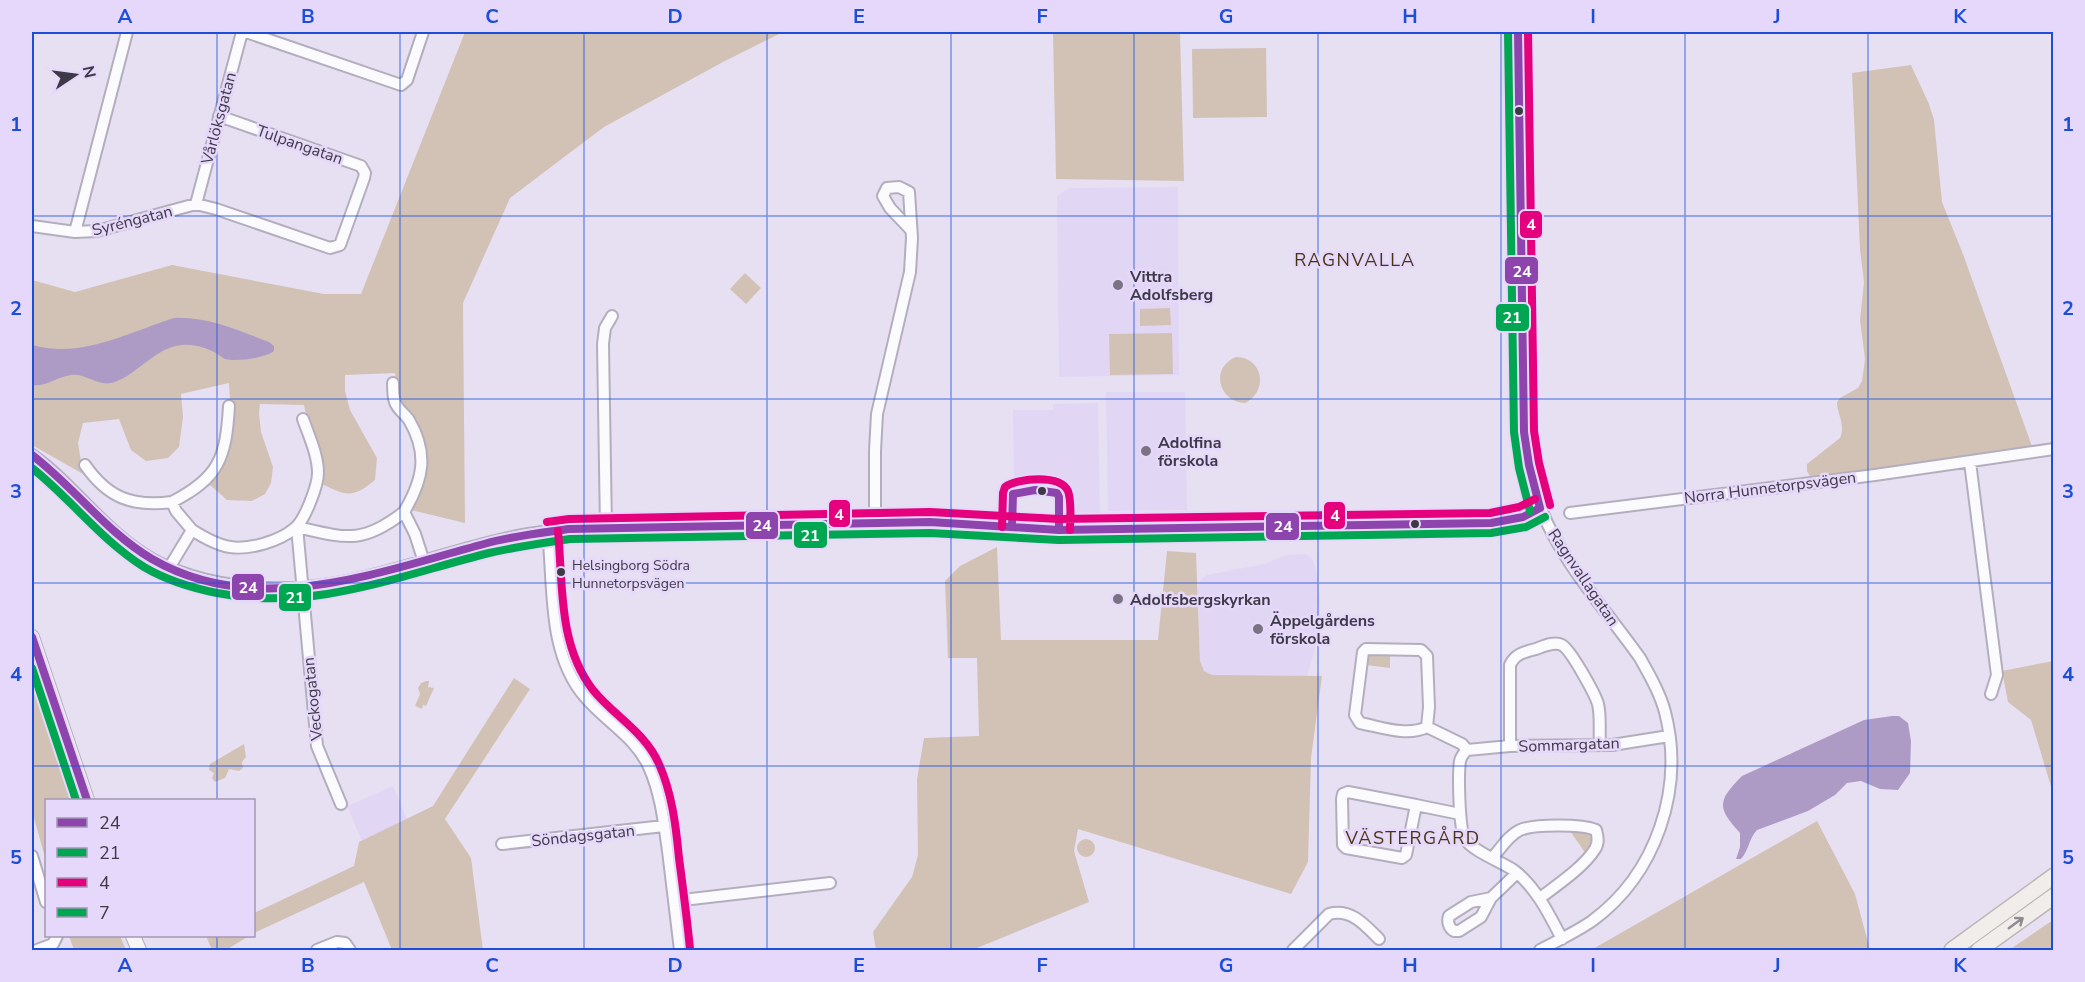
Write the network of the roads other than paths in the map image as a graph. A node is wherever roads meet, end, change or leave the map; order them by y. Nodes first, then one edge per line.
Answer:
1 (127, 32) edge
2 (244, 32) edge
3 (423, 32) edge
4 (1518, 32) edge
5 (219, 116) junction
6 (196, 204) junction
7 (32, 226) edge
8 (910, 229) dead end
9 (75, 232) junction
10 (612, 316) dead end
11 (393, 383) dead end
12 (229, 406) dead end
13 (303, 419) dead end
14 (2054, 449) edge
15 (32, 455) edge
16 (1970, 462) junction
17 (85, 465) dead end
18 (172, 502) junction
19 (1540, 508) junction
20 (404, 512) junction
21 (1570, 513) dead end
22 (875, 523) junction
23 (297, 527) junction
24 (606, 528) junction
25 (192, 530) junction
26 (548, 532) junction
27 (424, 562) junction
28 (169, 568) junction
29 (303, 589) junction
30 (32, 637) edge
31 (1991, 694) dead end
32 (1427, 727) junction
33 (1669, 736) junction
34 (1600, 745) junction
35 (1510, 746) junction
36 (1467, 750) junction
37 (86, 799) edge
38 (342, 804) dead end
39 (1416, 805) junction
40 (1460, 814) junction
41 (664, 826) junction
42 (501, 844) dead end
43 (32, 856) edge
44 (1493, 857) junction
45 (2054, 865) edge
46 (1517, 873) junction
47 (2054, 876) edge
48 (830, 883) dead end
49 (1491, 898) dead end
50 (1540, 898) junction
51 (45, 899) edge
52 (2049, 900) edge
53 (674, 901) junction
54 (57, 937) edge
55 (1379, 939) dead end
56 (1562, 939) junction
57 (1967, 939) junction
58 (37, 951) edge
59 (317, 951) edge
60 (350, 951) edge
61 (680, 951) edge
62 (1293, 951) edge
63 (1540, 951) edge
64 (1952, 951) edge
65 (1979, 951) edge

1 - 9 street
2 - 3 street
2 - 5 street, Vårlöksgatan
4 - 19 street, Ragnvallagatan
5 - 6 street, Vårlöksgatan
5 - 6 street, Tulpangatan
6 - 9 street, Syréngatan
7 - 9 street, Syréngatan
8 - 22 street
10 - 24 street
11 - 20 street
12 - 18 street
13 - 23 street
14 - 16 street, Norra Hunnetorpsvägen
15 - 28 street
16 - 21 street, Norra Hunnetorpsvägen
16 - 31 street
17 - 18 street
18 - 25 street
19 - 22 street
19 - 33 street, Ragnvallagatan
20 - 23 street
20 - 27 street
22 - 24 street
23 - 25 street
23 - 29 street, Veckogatan
24 - 26 street
25 - 28 street
26 - 27 street
26 - 41 street
27 - 29 street
28 - 29 street
29 - 38 street, Veckogatan
30 - 37 main road
32 - 32 street
32 - 36 street
33 - 34 street, Sommargatan
33 - 56 street, Ragnvallagatan
34 - 35 street, Sommargatan
34 - 35 street
35 - 36 street, Sommargatan
36 - 40 street
39 - 39 street
39 - 40 street
40 - 44 street
41 - 42 street, Söndagsgatan
41 - 53 street
43 - 51 street
44 - 46 street
44 - 50 street
45 - 57 main road
46 - 49 street
46 - 50 street
47 - 57 main road
48 - 53 street
50 - 56 street
65 -> 52 main road
53 - 61 street
54 - 58 street
55 - 62 street
56 - 63 street, Ragnvallagatan
57 - 64 main road
59 - 60 street

